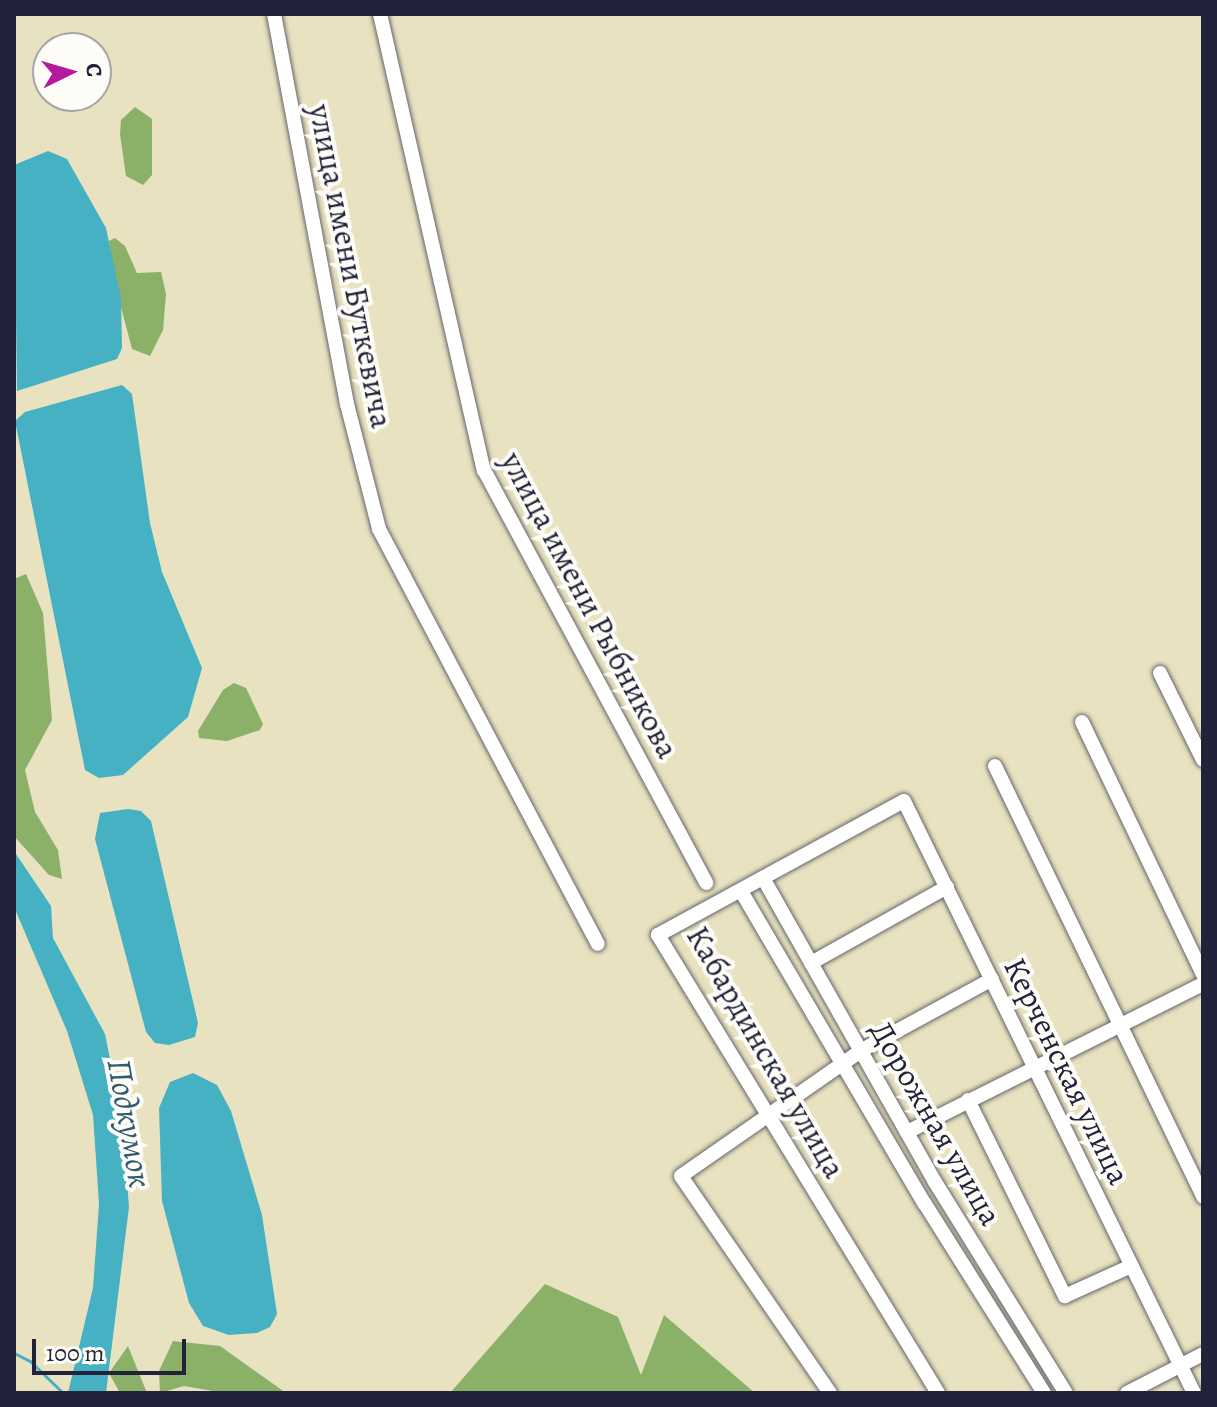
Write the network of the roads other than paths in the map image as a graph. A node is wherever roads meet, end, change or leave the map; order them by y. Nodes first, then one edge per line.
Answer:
1 (274, 14) edge
2 (380, 14) edge
3 (1160, 673) dead end
4 (1082, 722) dead end
5 (1203, 760) edge
6 (995, 766) dead end
7 (904, 801) joint
8 (763, 878) junction
9 (706, 883) dead end
10 (947, 887) junction
11 (741, 891) junction
12 (598, 944) dead end
13 (811, 963) junction
14 (1203, 975) edge
15 (992, 979) junction
16 (1203, 984) edge
17 (1120, 1026) junction
18 (862, 1050) junction
19 (841, 1065) junction
20 (1035, 1069) junction
21 (968, 1100) junction
22 (769, 1116) junction
23 (907, 1132) junction
24 (1203, 1197) edge
25 (1131, 1266) junction
26 (1203, 1354) edge
27 (1180, 1366) junction
28 (830, 1393) edge
29 (938, 1393) edge
30 (1044, 1393) edge
31 (1066, 1393) edge
32 (1127, 1393) edge
33 (1194, 1393) edge

1 - 12 street, улица имени Буткевича
2 - 9 street, улица имени Рыбникова
3 - 5 street
4 - 14 street
6 - 17 street
7 - 8 street, Кабардинская улица
7 - 10 street, Керченская улица
8 - 11 street, Кабардинская улица
8 - 13 street, Дорожная улица
10 - 13 street
10 - 15 street, Керченская улица
11 - 19 street, Дорожная улица
11 - 22 street, Кабардинская улица
13 - 18 street, Дорожная улица
15 - 18 street
15 - 20 street, Керченская улица
16 - 17 street
17 - 20 street
17 - 24 street
18 - 19 street
18 - 23 street, Дорожная улица
19 - 22 street
19 - 30 street, Дорожная улица
20 - 21 street
20 - 25 street, Керченская улица
21 - 23 street
21 - 25 street
22 - 28 street
22 - 29 street, Кабардинская улица
23 - 31 street, Дорожная улица
25 - 27 street, Керченская улица
26 - 27 street
27 - 32 street
27 - 33 street, Керченская улица

